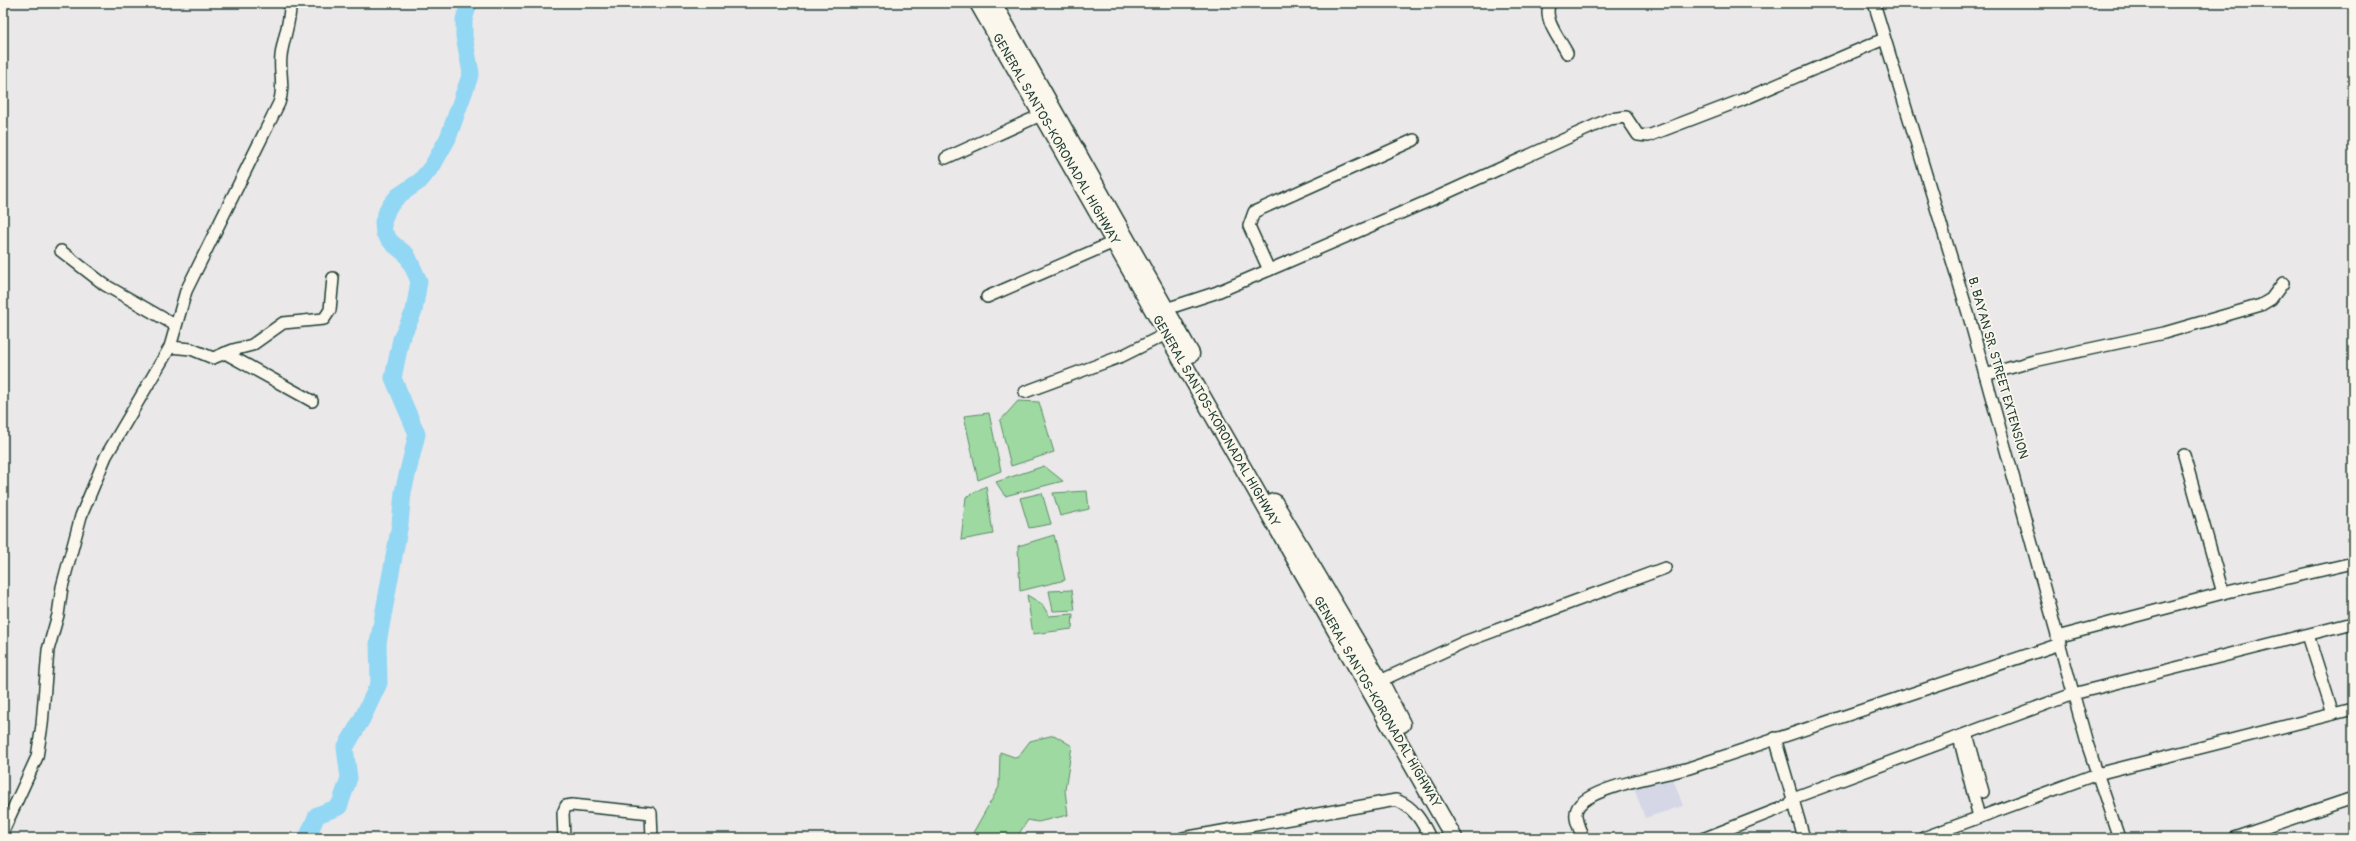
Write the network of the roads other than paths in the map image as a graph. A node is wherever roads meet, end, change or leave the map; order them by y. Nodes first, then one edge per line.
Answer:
1 (290, 3) edge
2 (978, 3) edge
3 (993, 3) edge
4 (1550, 3) edge
5 (1874, 3) edge
6 (1884, 39) junction
7 (1567, 53) dead end
8 (1043, 114) junction
9 (1414, 140) dead end
10 (946, 158) dead end
11 (1114, 242) junction
12 (61, 251) dead end
13 (1269, 270) junction
14 (333, 278) dead end
15 (2283, 283) dead end
16 (988, 297) dead end
17 (1161, 313) junction
18 (175, 324) junction
19 (1172, 332) junction
20 (170, 346) junction
21 (225, 353) junction
22 (1985, 375) junction
23 (1025, 392) dead end
24 (312, 400) dead end
25 (2184, 455) dead end
26 (2353, 563) edge
27 (1665, 568) dead end
28 (2222, 593) junction
29 (2353, 623) edge
30 (2308, 635) junction
31 (2059, 640) junction
32 (1380, 681) junction
33 (2073, 694) junction
34 (2353, 709) edge
35 (2333, 714) junction
36 (1963, 735) junction
37 (1775, 738) junction
38 (2097, 774) junction
39 (1983, 792) dead end
40 (2353, 798) edge
41 (1794, 800) junction
42 (1979, 817) junction
43 (3, 831) edge
44 (198, 838) edge
45 (205, 838) edge
46 (564, 838) edge
47 (652, 838) edge
48 (1183, 838) edge
49 (1430, 838) edge
50 (1454, 838) edge
51 (1464, 838) edge
52 (1583, 838) edge
53 (1705, 838) edge
54 (1804, 838) edge
55 (1923, 838) edge
56 (2119, 838) edge
57 (2234, 838) edge

1 - 18 street
2 - 8 highway, GENERAL SANTOS-KORONADAL HIGHWAY
3 - 17 highway, GENERAL SANTOS-KORONADAL HIGHWAY
4 - 7 street
5 - 6 street, B. BAYAN SR. STREET EXTENSION
6 - 13 street
6 - 22 street, B. BAYAN SR. STREET EXTENSION
8 - 10 street
8 - 11 highway, GENERAL SANTOS-KORONADAL HIGHWAY
9 - 13 street
11 - 16 street
11 - 17 highway, GENERAL SANTOS-KORONADAL HIGHWAY
12 - 18 street
13 - 17 street
14 - 21 street
15 - 22 street
17 - 19 highway, GENERAL SANTOS-KORONADAL HIGHWAY
18 - 20 street
19 - 23 street
19 - 32 highway, GENERAL SANTOS-KORONADAL HIGHWAY
19 - 50 highway, GENERAL SANTOS-KORONADAL HIGHWAY
20 - 21 street
20 - 43 street
21 - 24 street
22 - 31 street, B. BAYAN SR. STREET EXTENSION
25 - 28 street
26 - 28 street
27 - 32 street
28 - 31 street
29 - 30 street
30 - 33 street
30 - 35 street
31 - 33 street, B. BAYAN SR. STREET EXTENSION
31 - 37 street
32 - 51 highway, GENERAL SANTOS-KORONADAL HIGHWAY
33 - 36 street
33 - 38 street, B. BAYAN SR. STREET EXTENSION
34 - 35 street
35 - 38 street
36 - 39 street
36 - 41 street
36 - 42 street
37 - 41 street
37 - 52 street
38 - 42 street
38 - 56 street, B. BAYAN SR. STREET EXTENSION
40 - 57 street
41 - 53 street
41 - 54 street
42 - 55 street
44 - 45 street
46 - 47 street
48 - 49 street

